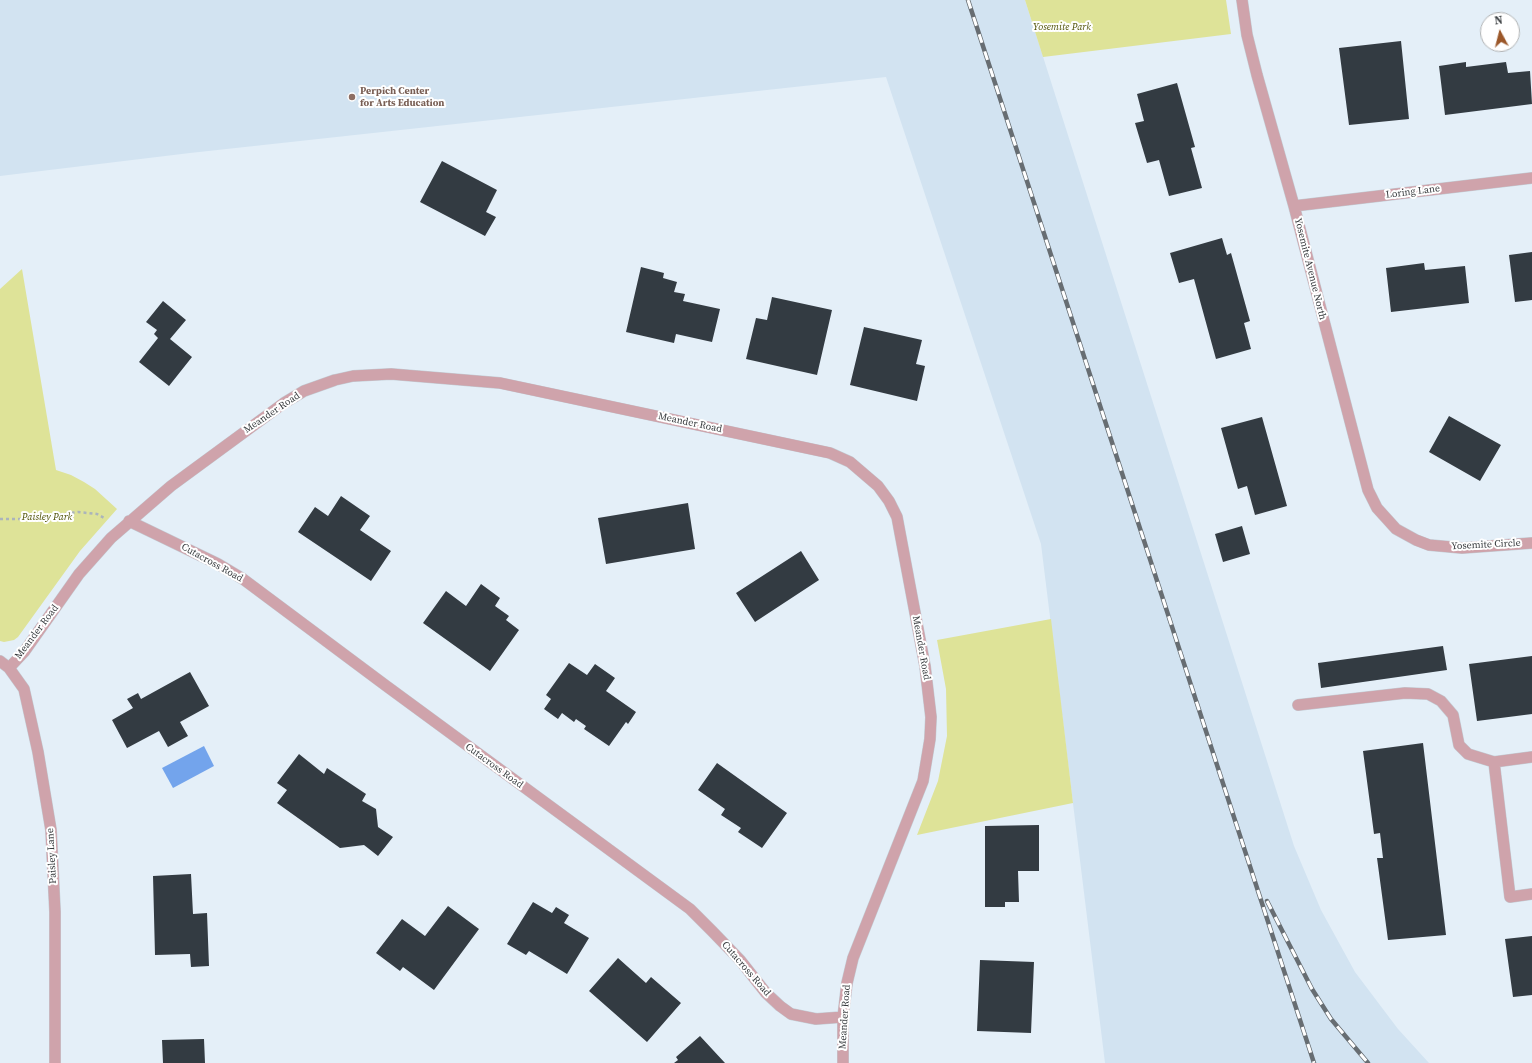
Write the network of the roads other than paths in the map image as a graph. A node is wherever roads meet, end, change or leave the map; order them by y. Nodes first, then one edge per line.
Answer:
1 (1242, 0) edge
2 (1532, 178) edge
3 (1294, 206) junction
4 (129, 521) junction
5 (1396, 529) joint
6 (1532, 543) edge
7 (4, 665) edge
8 (1298, 705) dead end
9 (1532, 757) edge
10 (1494, 762) junction
11 (1532, 894) edge
12 (843, 1017) junction
13 (55, 1063) edge
14 (843, 1063) edge

1 - 3 street, Yosemite Avenue North
2 - 3 street, Loring Lane
3 - 5 street, Yosemite Avenue North
4 - 7 street, Meander Road
4 - 12 street, Cutacross Road
4 - 12 street, Meander Road
5 - 6 street, Yosemite Circle
7 - 13 street, Paisley Lane
8 - 10 street
9 - 10 street
10 - 11 street
12 - 14 street, Meander Road

